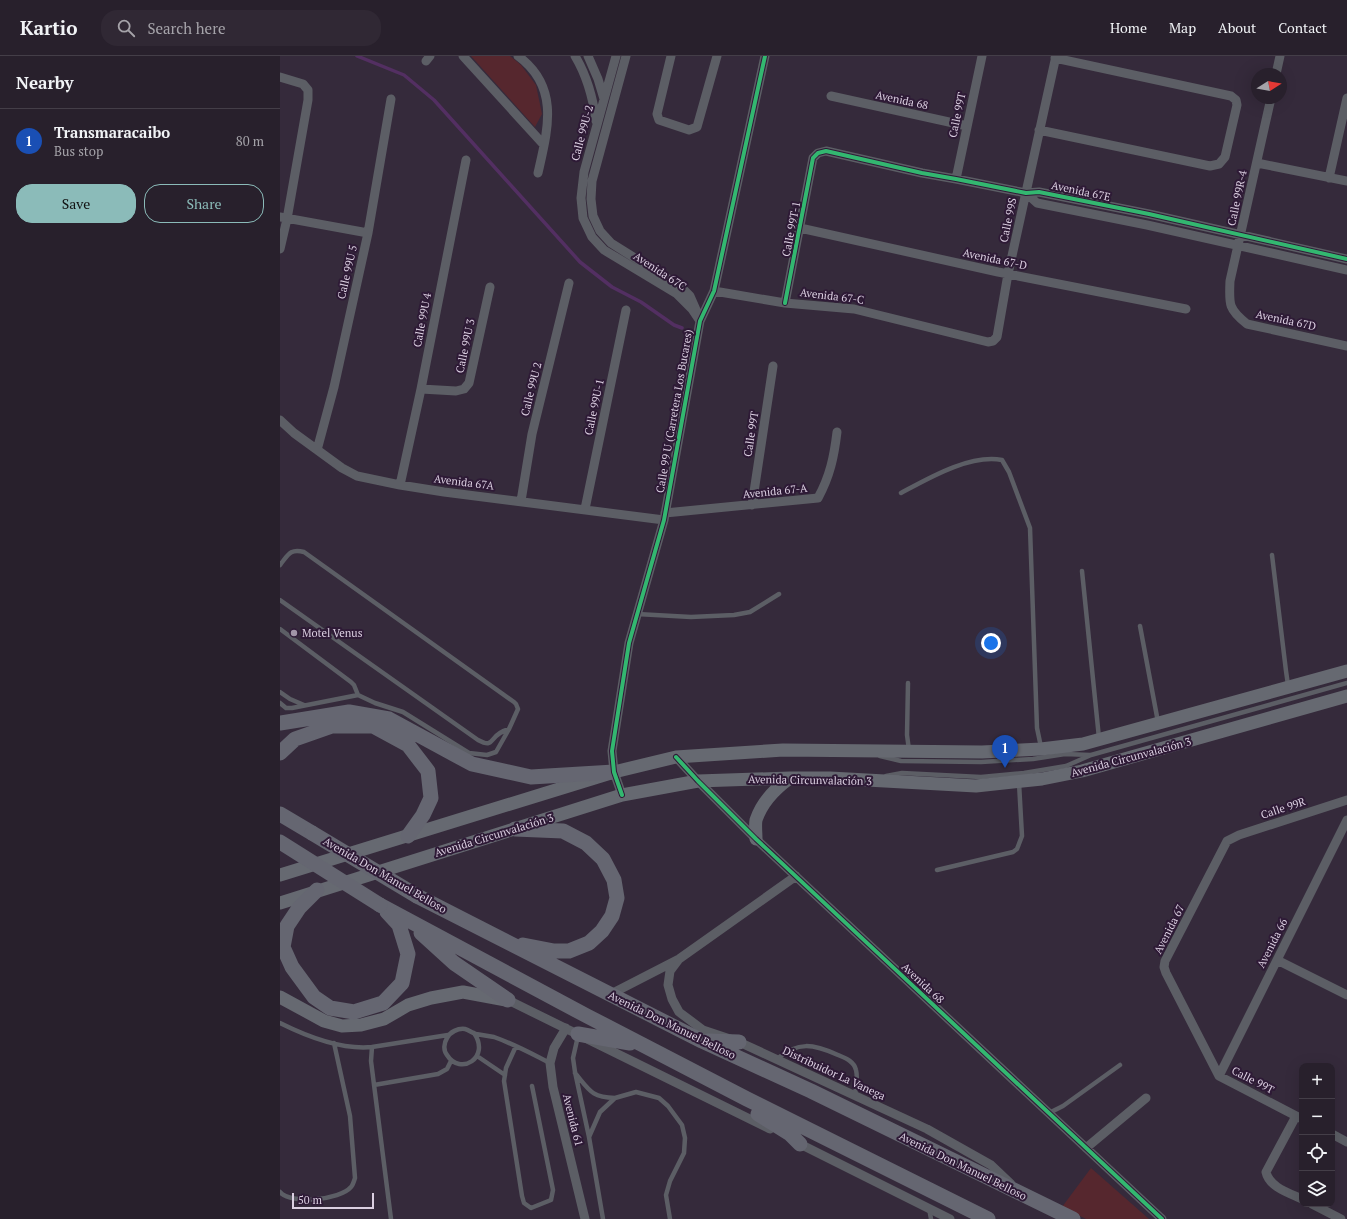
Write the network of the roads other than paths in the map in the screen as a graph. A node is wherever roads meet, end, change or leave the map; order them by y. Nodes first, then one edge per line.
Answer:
1 (463, 56) edge
2 (518, 56) edge
3 (575, 56) edge
4 (588, 56) edge
5 (616, 56) edge
6 (626, 56) edge
7 (671, 56) edge
8 (717, 56) edge
9 (765, 56) edge
10 (982, 56) edge
11 (1280, 56) edge
12 (1055, 57) edge
13 (1277, 68) edge
14 (280, 77) edge
15 (831, 96) dead end
16 (391, 99) dead end
17 (604, 99) junction
18 (1347, 102) edge
19 (1270, 104) edge
20 (607, 122) junction
21 (596, 126) junction
22 (967, 126) junction
23 (1039, 130) junction
24 (544, 145) junction
25 (813, 158) joint
26 (466, 160) dead end
27 (1257, 163) junction
28 (538, 173) dead end
29 (1329, 178) junction
30 (956, 179) junction
31 (1347, 182) edge
32 (1026, 194) junction
33 (593, 216) joint
34 (284, 218) edge
35 (583, 218) joint
36 (800, 228) junction
37 (368, 233) junction
38 (1242, 235) junction
39 (1239, 246) junction
40 (280, 249) edge
41 (1347, 259) edge
42 (1347, 270) edge
43 (1008, 274) junction
44 (569, 283) dead end
45 (490, 287) dead end
46 (714, 291) junction
47 (785, 303) junction
48 (1230, 303) joint
49 (1186, 309) dead end
50 (626, 310) dead end
51 (700, 321) junction
52 (993, 341) joint
53 (1347, 346) edge
54 (773, 366) dead end
55 (421, 389) junction
56 (280, 420) edge
57 (837, 432) dead end
58 (317, 450) junction
59 (400, 485) junction
60 (901, 492) dead end
61 (521, 501) junction
62 (752, 505) junction
63 (585, 509) junction
64 (664, 517) junction
65 (1272, 555) dead end
66 (280, 565) edge
67 (1082, 571) dead end
68 (779, 594) dead end
69 (280, 600) edge
70 (637, 614) junction
71 (1140, 626) dead end
72 (280, 629) edge
73 (1347, 671) edge
74 (908, 683) dead end
75 (1347, 683) edge
76 (1289, 687) junction
77 (280, 692) edge
78 (358, 694) junction
79 (1347, 696) edge
80 (280, 703) edge
81 (305, 705) junction
82 (1158, 723) junction
83 (280, 724) edge
84 (509, 729) junction
85 (1099, 740) junction
86 (1041, 749) junction
87 (857, 751) junction
88 (909, 751) junction
89 (280, 753) edge
90 (1091, 755) junction
91 (676, 757) junction
92 (614, 772) junction
93 (790, 778) junction
94 (862, 780) junction
95 (698, 781) junction
96 (1019, 782) junction
97 (622, 795) junction
98 (1347, 800) edge
99 (280, 804) edge
100 (280, 814) edge
101 (1347, 820) edge
102 (293, 823) junction
103 (515, 829) junction
104 (408, 836) junction
105 (756, 839) junction
106 (1227, 841) joint
107 (280, 842) edge
108 (937, 870) dead end
109 (280, 875) edge
110 (796, 876) junction
111 (317, 890) junction
112 (280, 903) edge
113 (380, 904) junction
114 (403, 917) junction
115 (507, 942) junction
116 (679, 959) junction
117 (1277, 960) junction
118 (609, 995) junction
119 (1347, 995) edge
120 (280, 997) edge
121 (508, 1000) junction
122 (280, 1023) edge
123 (572, 1031) junction
124 (474, 1033) junction
125 (448, 1035) junction
126 (712, 1041) junction
127 (739, 1042) joint
128 (334, 1043) junction
129 (516, 1046) junction
130 (645, 1046) junction
131 (372, 1047) junction
132 (1206, 1050) joint
133 (477, 1056) junction
134 (777, 1060) junction
135 (451, 1061) junction
136 (550, 1063) junction
137 (1120, 1065) dead end
138 (575, 1072) junction
139 (505, 1075) junction
140 (1219, 1076) junction
141 (374, 1085) junction
142 (532, 1086) dead end
143 (854, 1095) junction
144 (615, 1098) junction
145 (1146, 1098) dead end
146 (747, 1099) junction
147 (1049, 1113) junction
148 (1299, 1117) edge
149 (1334, 1135) edge
150 (589, 1138) junction
151 (1347, 1142) edge
152 (800, 1144) junction
153 (1086, 1148) junction
154 (280, 1192) edge
155 (1023, 1195) junction
156 (1299, 1197) edge
157 (1318, 1207) edge
158 (929, 1208) junction
159 (391, 1219) edge
160 (585, 1219) edge
161 (604, 1219) edge
162 (670, 1219) edge
163 (931, 1219) edge
164 (950, 1219) edge
165 (988, 1219) edge
166 (1072, 1219) edge
167 (1162, 1219) edge
168 (1340, 1219) edge

1 - 24 street
2 - 24 street
3 - 21 street
4 - 17 street
5 - 17 street, Calle 99U-2
6 - 20 street, Calle 99U-2
7 - 8 street
9 - 46 street, Calle 99 U (Carretera Los Bucares)
10 - 22 street, Calle 99T
11 - 13 street
12 - 23 street, Calle 99S
12 - 23 street
14 - 34 street
15 - 22 street, Avenida 68
16 - 37 street, Calle 99U 5
17 - 20 street
17 - 21 street, Calle 99U-2
18 - 29 street
19 - 27 street, Calle 99R-4
20 - 33 street, Calle 99U-2
21 - 35 street, Calle 99U-2
22 - 30 street, Calle 99T
23 - 32 street, Calle 99S
24 - 28 street
25 - 30 street, Avenida 67E
25 - 36 street, Calle 99T-1
26 - 55 street, Calle 99U 4
27 - 29 street
27 - 38 street, Calle 99R-4
29 - 31 street
30 - 32 street, Avenida 67E
32 - 38 street, Avenida 67E
32 - 39 street, Avenida 67E
32 - 43 street, Calle 99S
33 - 51 street, Avenida 67C
34 - 37 street
34 - 40 street
35 - 51 street, Avenida 67C
36 - 43 street, Avenida 67-D
36 - 47 street, Calle 99T-1
37 - 58 street, Calle 99U 5
38 - 39 street, Calle 99R-4
38 - 41 street, Avenida 67E
39 - 42 street, Avenida 67E
39 - 48 street, Calle 99R-4
43 - 49 street, Avenida 67-D
43 - 52 street, Calle 99S
44 - 61 street, Calle 99U 2
45 - 55 street, Calle 99U 3
46 - 47 street, Avenida 67-C
46 - 51 street, Calle 99 U (Carretera Los Bucares)
47 - 52 street, Avenida 67-C
48 - 53 street, Avenida 67D
50 - 63 street, Calle 99U-1
51 - 64 street, Calle 99 U (Carretera Los Bucares)
54 - 62 street, Calle 99T
55 - 59 street, Calle 99U 4
56 - 58 street, Avenida 67A
57 - 62 street, Avenida 67-A
58 - 59 street, Avenida 67A
59 - 61 street, Avenida 67A
60 - 86 lane
61 - 63 street, Avenida 67A
62 - 64 street, Avenida 67-A
63 - 64 street, Avenida 67A
64 - 70 street, Calle 99 U (Carretera Los Bucares)
65 - 76 lane
66 - 84 lane
67 - 85 lane
68 - 70 lane
69 - 84 lane
70 - 92 street, Calle 99 U (Carretera Los Bucares)
71 - 82 lane
72 - 78 lane
73 - 76 main road
74 - 88 lane
75 - 90 lane
76 - 82 main road
77 - 81 lane
78 - 81 lane
78 - 84 lane
79 - 96 main road, Avenida Circunvalación 3
80 - 81 lane
82 - 85 main road
83 - 92 main road
85 - 86 main road
86 - 88 main road
87 - 88 main road
87 - 90 lane
87 - 91 main road
89 - 104 main road
90 - 94 lane
91 - 92 main road
91 - 95 street, Avenida 68
92 - 97 street, Calle 99 U (Carretera Los Bucares)
92 - 104 main road
93 - 94 main road, Avenida Circunvalación 3
93 - 95 main road, Avenida Circunvalación 3
93 - 105 main road
94 - 96 main road, Avenida Circunvalación 3
95 - 97 main road, Avenida Circunvalación 3
95 - 105 street, Avenida 68
96 - 108 lane
97 - 103 main road, Avenida Circunvalación 3
98 - 106 street, Calle 99R
99 - 102 main road
100 - 102 main road, Avenida Don Manuel Belloso
101 - 117 street, Avenida 66
102 - 115 main road, Avenida Don Manuel Belloso, bridge
103 - 111 main road, Avenida Circunvalación 3
103 - 115 main road
104 - 109 main road
105 - 110 street, Avenida 68
106 - 132 street, Avenida 67
107 - 113 main road, bridge
110 - 116 street
110 - 147 street, Avenida 68
111 - 112 main road, Avenida Circunvalación 3
111 - 113 main road
113 - 114 main road
114 - 121 main road
114 - 130 main road
115 - 118 main road, Avenida Don Manuel Belloso
116 - 118 street
116 - 126 street
117 - 119 street
117 - 140 street, Avenida 66
118 - 126 main road, Avenida Don Manuel Belloso
120 - 121 main road
121 - 123 street
122 - 128 lane
123 - 130 main road
123 - 136 street, Avenida 61
123 - 138 lane
123 - 152 street
124 - 125 lane
124 - 129 lane
124 - 133 lane
125 - 131 lane
125 - 135 lane
126 - 127 main road
126 - 155 main road, Avenida Don Manuel Belloso
127 - 134 street, Distribuidor La Vanega
128 - 131 lane
128 - 154 lane
129 - 136 lane
129 - 139 lane
130 - 146 main road
131 - 141 lane
132 - 140 street, Calle 99T
133 - 135 lane
133 - 139 lane
134 - 143 street, Distribuidor La Vanega
134 - 143 lane
135 - 141 lane
136 - 160 street, Avenida 61
137 - 147 lane
138 - 144 lane
138 - 150 lane
139 - 142 lane
140 - 148 street, Calle 99T
141 - 159 lane
143 - 155 street, Distribuidor La Vanega
144 - 150 lane
144 - 162 lane
145 - 153 street
146 - 152 main road
146 - 165 main road
147 - 153 street, Avenida 68
148 - 156 street
149 - 151 street
150 - 161 lane
152 - 158 street
153 - 167 street, Avenida 68
155 - 166 main road, Avenida Don Manuel Belloso
157 - 168 street
158 - 163 lane
158 - 164 street

